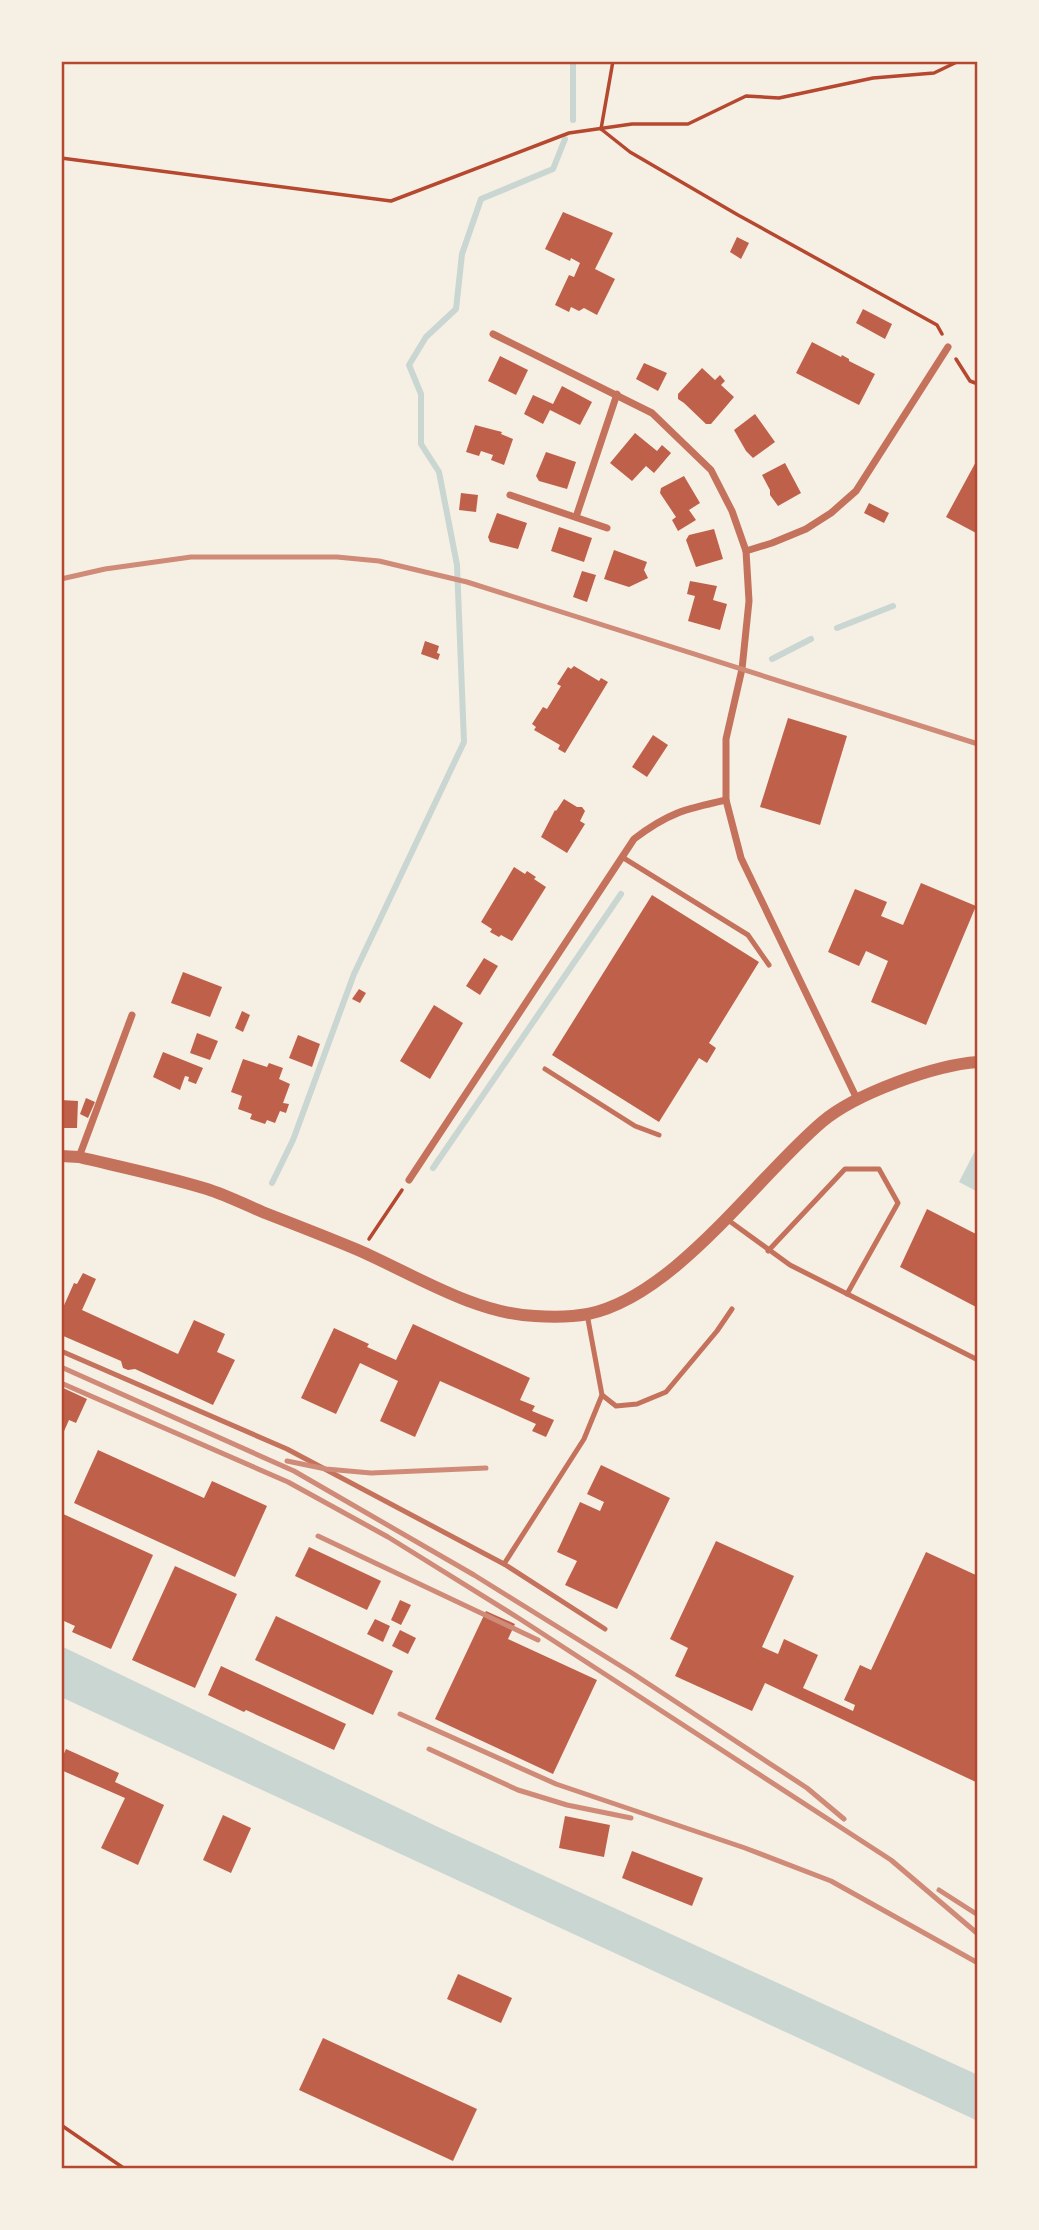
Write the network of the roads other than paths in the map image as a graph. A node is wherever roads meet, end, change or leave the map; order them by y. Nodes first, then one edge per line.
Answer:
1 (493, 334) dead end
2 (948, 347) road end
3 (617, 394) junction
4 (510, 495) dead end
5 (576, 517) junction
6 (607, 528) dead end
7 (746, 551) junction
8 (726, 800) junction
9 (622, 857) junction
10 (769, 965) dead end
11 (132, 1015) dead end
12 (978, 1062) edge
13 (545, 1069) dead end
14 (857, 1098) junction
15 (659, 1135) dead end
16 (61, 1156) edge
17 (79, 1157) junction
18 (409, 1180) road end
19 (726, 1218) junction
20 (768, 1251) junction
21 (848, 1294) junction
22 (733, 1309) dead end
23 (587, 1314) junction
24 (61, 1351) edge
25 (978, 1360) edge
26 (602, 1395) junction
27 (504, 1564) junction
28 (605, 1629) dead end

1 - 3 street
2 - 7 street
3 - 5 street
3 - 7 street
4 - 5 street
5 - 6 street
7 - 8 street
8 - 9 street
8 - 14 street
9 - 10 lane
9 - 18 street
11 - 17 street
12 - 14 street
13 - 15 lane
14 - 19 street
16 - 17 street
17 - 23 street
19 - 20 lane
19 - 23 street
20 - 21 lane
20 - 21 lane
21 - 25 lane
22 - 26 lane
23 - 26 lane
24 - 27 lane
26 - 27 lane
27 - 28 lane

